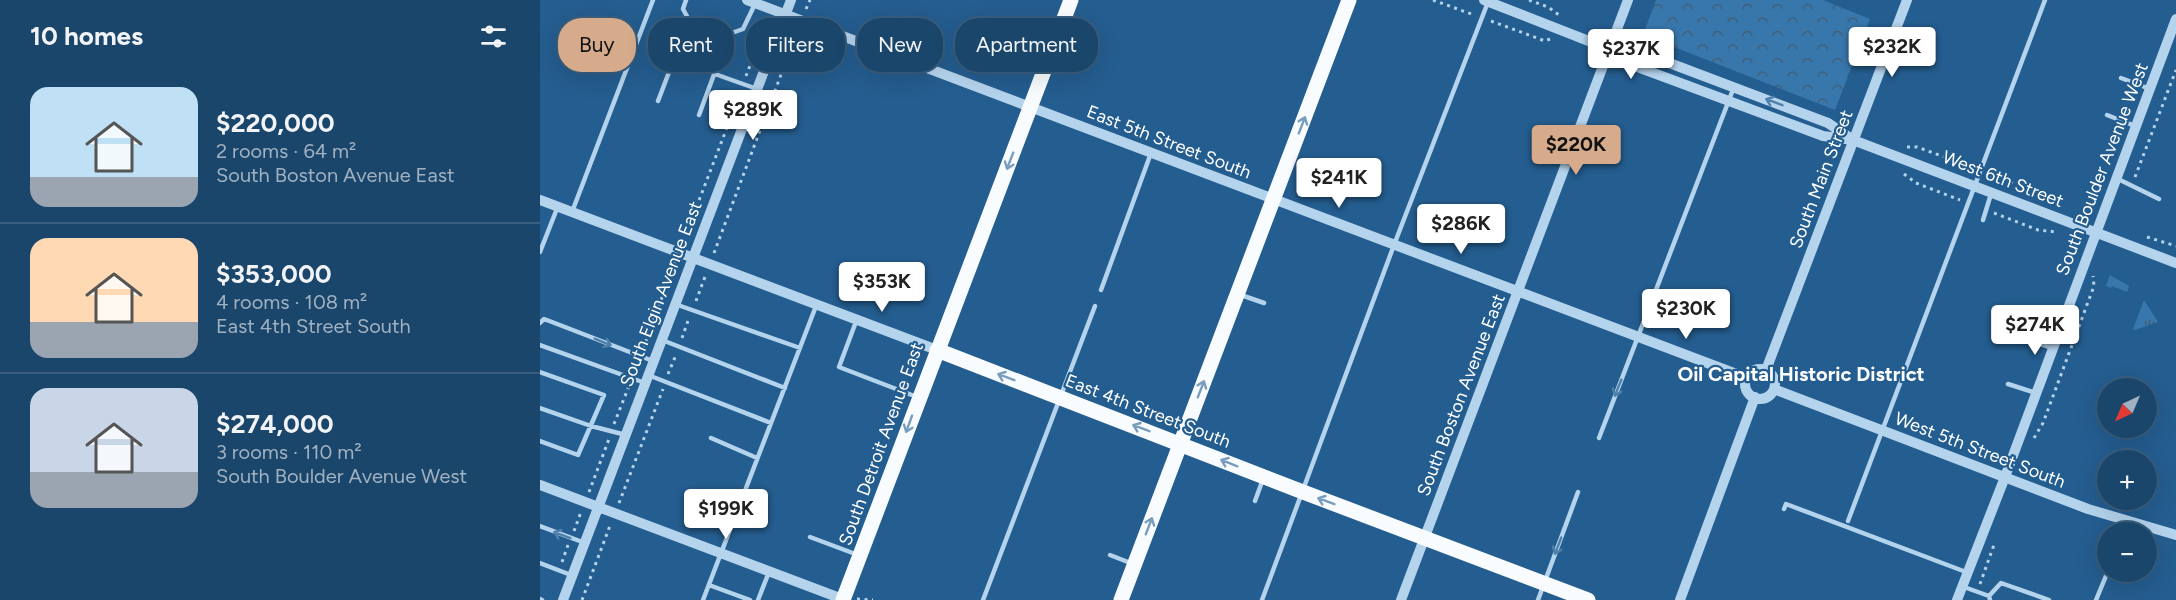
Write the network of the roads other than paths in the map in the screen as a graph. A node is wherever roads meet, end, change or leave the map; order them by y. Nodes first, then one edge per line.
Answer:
1 (653, 0) edge
2 (686, 0) edge
3 (791, 0) edge
4 (1071, 0) edge
5 (1349, 0) edge
6 (1628, 0) edge
7 (1907, 0) edge
8 (2045, 0) edge
9 (1487, 1) edge
10 (751, 2) edge
11 (1506, 4) edge
12 (786, 15) junction
13 (2176, 19) edge
14 (2173, 36) edge
15 (1609, 49) junction
16 (715, 74) junction
17 (2121, 78) dead end
18 (1734, 87) junction
19 (757, 89) junction
20 (2150, 89) junction
21 (658, 101) dead end
22 (1728, 101) junction
23 (1031, 107) junction
24 (2107, 115) dead end
25 (699, 116) dead end
26 (2135, 126) junction
27 (1853, 140) junction
28 (1151, 153) junction
29 (2116, 178) junction
30 (1975, 186) junction
31 (1991, 193) junction
32 (1274, 199) junction
33 (2159, 199) dead end
34 (540, 200) edge
35 (558, 206) junction
36 (572, 212) junction
37 (1983, 220) dead end
38 (2096, 232) junction
39 (1394, 245) junction
40 (540, 252) edge
41 (693, 257) junction
42 (2176, 263) edge
43 (1101, 290) dead end
44 (1518, 292) junction
45 (1238, 294) junction
46 (1264, 303) dead end
47 (675, 304) junction
48 (817, 304) junction
49 (1095, 306) dead end
50 (857, 319) junction
51 (540, 322) edge
52 (1638, 337) junction
53 (662, 340) junction
54 (2028, 340) dead end
55 (540, 345) edge
56 (800, 348) junction
57 (2053, 348) junction
58 (937, 350) junction
59 (653, 362) junction
60 (1766, 370) junction
61 (540, 372) edge
62 (1747, 378) junction
63 (647, 379) junction
64 (2008, 384) dead end
65 (785, 388) junction
66 (1774, 389) junction
67 (2036, 393) junction
68 (1755, 397) junction
69 (919, 398) junction
70 (1061, 398) junction
71 (540, 408) edge
72 (771, 423) junction
73 (591, 426) junction
74 (1882, 430) junction
75 (626, 435) junction
76 (711, 438) dead end
77 (1599, 438) dead end
78 (540, 441) edge
79 (1180, 444) junction
80 (758, 458) junction
81 (1264, 477) junction
82 (2005, 477) junction
83 (540, 485) edge
84 (1303, 492) junction
85 (1578, 492) dead end
86 (1255, 501) dead end
87 (598, 507) junction
88 (1784, 509) dead end
89 (2127, 520) joint
90 (1848, 521) dead end
91 (540, 526) edge
92 (2176, 535) edge
93 (810, 537) dead end
94 (1424, 538) junction
95 (585, 543) junction
96 (721, 553) junction
97 (1110, 555) dead end
98 (860, 556) junction
99 (540, 563) edge
100 (1135, 564) junction
101 (769, 572) junction
102 (1968, 572) junction
103 (573, 575) junction
104 (2103, 582) edge
105 (1544, 583) junction
106 (709, 585) junction
107 (1962, 586) junction
108 (1989, 598) edge
109 (563, 600) edge
110 (703, 600) edge
111 (750, 600) edge
112 (758, 600) edge
113 (844, 600) edge
114 (982, 600) edge
115 (1121, 600) edge
116 (1262, 600) edge
117 (1401, 600) edge
118 (1538, 600) edge
119 (1588, 600) edge
120 (1680, 600) edge
121 (1957, 600) edge
122 (2049, 600) edge
123 (2096, 600) edge

1 - 36 lane
2 - 21 lane
3 - 12 street, South Elgin Avenue East
4 - 23 main road, South Detroit Avenue East
32 -> 5 main road
6 - 15 street, South Boston Avenue East
7 - 27 street, South Main Street
8 - 30 lane
9 - 11 street
9 - 39 lane
10 - 12 street, East 5th Street South
10 - 16 lane
11 - 15 street
12 - 19 street, South Elgin Avenue East
12 - 23 street, East 5th Street South
13 - 14 street, South Boulder Avenue West
14 - 20 street, South Boulder Avenue West
15 - 18 street
15 - 22 street
15 - 44 street, South Boston Avenue East
16 - 19 lane
16 - 25 lane
17 - 20 lane
18 - 22 lane
27 -> 18 street
19 - 41 street, South Elgin Avenue East
20 - 26 street, South Boulder Avenue West
22 - 27 street
22 - 52 lane
23 - 28 street, East 5th Street South
23 -> 58 main road, South Detroit Avenue East
24 - 26 lane
26 - 29 street, South Boulder Avenue West
27 - 30 street, West 6th Street
27 - 60 street, South Main Street
28 - 32 street, East 5th Street South
28 - 43 lane
29 - 33 lane
29 - 38 street, South Boulder Avenue West
30 - 31 street, West 6th Street
30 - 74 lane
31 - 37 lane
31 - 38 street, West 6th Street
32 - 39 street, East 5th Street South
32 - 45 main road
34 - 35 street, East 4th Street South
35 - 36 street, East 4th Street South
35 - 40 lane
36 - 41 street, East 4th Street South
38 - 42 street, West 6th Street
38 - 57 street, South Boulder Avenue West
39 - 44 street, East 5th Street South
39 - 84 lane
41 - 47 street, South Elgin Avenue East
41 - 48 street, East 4th Street South
44 - 52 street, East 5th Street South
44 - 94 street, South Boston Avenue East
45 - 46 lane
79 -> 45 main road
47 - 53 street, South Elgin Avenue East
47 - 56 lane
48 - 50 street, East 4th Street South
48 - 56 lane
49 - 70 lane
50 - 58 street, East 4th Street South
50 - 69 lane
51 -> 59 lane
52 - 62 street, East 5th Street South
52 -> 77 lane
53 - 59 street, South Elgin Avenue East
53 - 65 lane
54 - 57 lane
55 - 63 lane
56 - 65 lane
57 - 67 street, South Boulder Avenue West
58 - 69 main road, South Detroit Avenue East
70 -> 58 main road, East 4th Street South
59 - 63 street, South Elgin Avenue East
60 - 62 street
60 - 66 street
61 - 73 lane
62 - 68 street
63 - 72 lane
63 - 75 street, South Elgin Avenue East
64 - 67 lane
65 - 72 lane
66 - 68 street
66 - 74 street, West 5th Street South
67 - 82 street, South Boulder Avenue West
68 - 120 street
69 -> 98 main road, South Detroit Avenue East
79 -> 70 main road, East 4th Street South
70 - 114 lane
71 - 73 lane
72 - 80 lane
73 - 75 lane
73 - 78 lane
74 - 82 street, West 5th Street South
74 - 90 lane
75 - 87 street, South Elgin Avenue East
76 - 80 lane
81 -> 79 main road, East 4th Street South
100 -> 79 main road
80 - 96 lane
81 - 84 main road, East 4th Street South
81 - 86 lane
82 - 89 street, West 5th Street South
82 - 102 street, South Boulder Avenue West
83 - 87 street
94 -> 84 main road, East 4th Street South
84 - 116 lane
85 -> 105 lane
87 - 95 street, South Elgin Avenue East
87 - 96 street
88 - 102 lane
89 - 92 street, West 5th Street South
95 -> 91 lane
93 - 98 lane
94 - 105 main road, East 4th Street South
94 - 117 street, South Boston Avenue East
95 - 103 street, South Elgin Avenue East
96 - 101 street
96 - 106 lane
97 - 100 lane
98 - 113 main road, South Detroit Avenue East
99 - 103 lane
100 - 115 main road
101 - 112 lane
101 - 113 street
102 - 107 street, South Boulder Avenue West
103 - 109 street, South Elgin Avenue East
104 - 123 lane
105 - 118 lane
105 - 119 main road, East 4th Street South
106 - 110 lane
106 - 111 lane
107 - 108 lane
107 - 121 street, South Boulder Avenue West
108 - 122 lane

